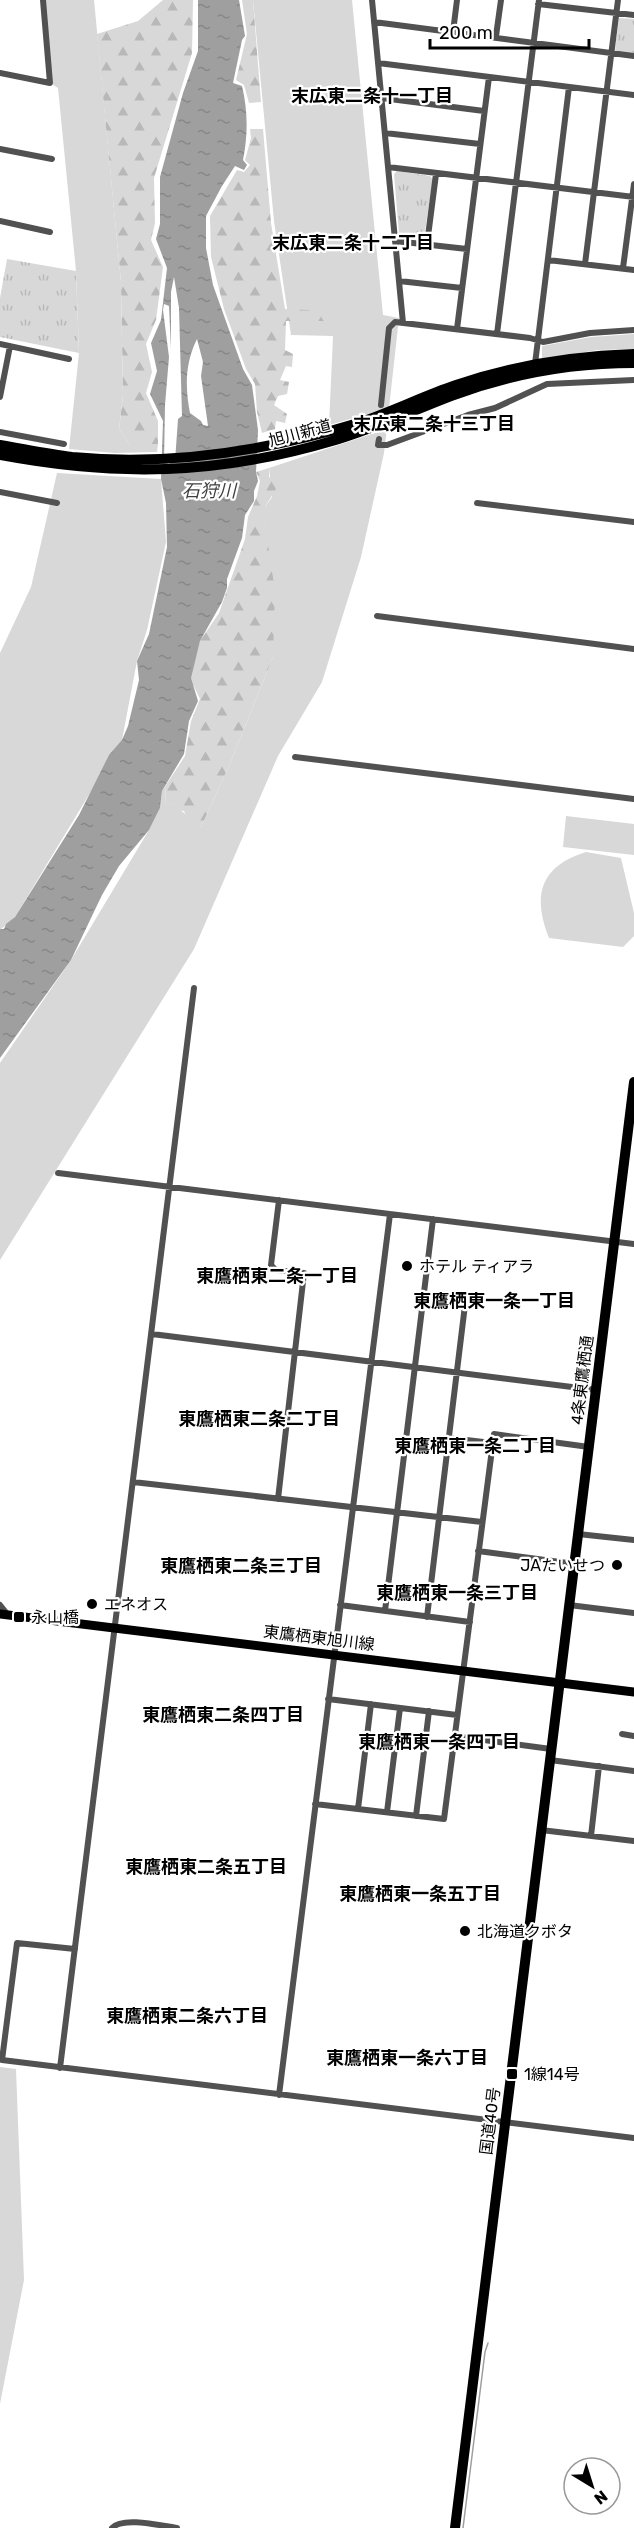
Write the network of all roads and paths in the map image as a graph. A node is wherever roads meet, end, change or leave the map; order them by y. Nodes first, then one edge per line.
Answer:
1 (43, 0) edge
2 (372, 0) edge
3 (457, 0) edge
4 (501, 0) edge
5 (580, 0) edge
6 (618, 0) edge
7 (539, 2) edge
8 (579, 8) junction
9 (616, 13) junction
10 (634, 15) edge
11 (374, 22) junction
12 (453, 32) junction
13 (496, 36) junction
14 (534, 43) junction
15 (612, 54) junction
16 (634, 56) edge
17 (378, 63) junction
18 (0, 73) edge
19 (489, 76) junction
20 (529, 82) junction
21 (569, 87) junction
22 (606, 91) junction
23 (634, 95) edge
24 (382, 98) junction
25 (484, 111) junction
26 (385, 133) junction
27 (480, 144) junction
28 (0, 149) edge
29 (52, 159) dead end
30 (388, 167) junction
31 (436, 174) junction
32 (476, 177) junction
33 (516, 183) junction
34 (634, 184) edge
35 (556, 188) junction
36 (594, 192) junction
37 (633, 197) edge
38 (0, 221) edge
39 (50, 232) dead end
40 (395, 241) junction
41 (427, 244) junction
42 (466, 249) junction
43 (548, 260) junction
44 (585, 264) junction
45 (623, 268) junction
46 (634, 270) edge
47 (399, 281) junction
48 (462, 288) junction
49 (404, 323) junction
50 (457, 329) junction
51 (634, 330) edge
52 (497, 334) junction
53 (537, 340) junction
54 (0, 344) edge
55 (10, 346) junction
56 (634, 354) edge
57 (69, 358) dead end
58 (634, 363) edge
59 (535, 368) junction
60 (634, 380) edge
61 (539, 387) junction
62 (0, 397) edge
63 (381, 405) dead end
64 (0, 432) edge
65 (379, 439) dead end
66 (64, 444) dead end
67 (0, 445) edge
68 (0, 455) edge
69 (54, 460) junction
70 (0, 492) edge
71 (477, 502) dead end
72 (57, 503) dead end
73 (634, 522) edge
74 (377, 616) dead end
75 (634, 649) edge
76 (295, 757) dead end
77 (634, 799) edge
78 (194, 988) dead end
79 (634, 1082) edge
80 (58, 1173) dead end
81 (170, 1186) junction
82 (279, 1200) junction
83 (390, 1214) junction
84 (433, 1220) junction
85 (614, 1242) junction
86 (634, 1244) edge
87 (423, 1300) junction
88 (152, 1334) junction
89 (295, 1353) junction
90 (370, 1362) junction
91 (415, 1367) junction
92 (457, 1372) junction
93 (596, 1390) junction
94 (449, 1438) junction
95 (492, 1443) junction
96 (589, 1447) junction
97 (133, 1482) junction
98 (278, 1498) junction
99 (353, 1505) junction
100 (398, 1511) junction
101 (439, 1516) junction
102 (482, 1522) junction
103 (578, 1534) junction
104 (634, 1540) edge
105 (478, 1551) junction
106 (574, 1563) junction
107 (0, 1605) edge
108 (340, 1605) junction
109 (569, 1605) junction
110 (385, 1611) junction
111 (634, 1613) edge
112 (4, 1615) edge
113 (427, 1617) junction
114 (470, 1622) junction
115 (115, 1629) junction
116 (334, 1654) junction
117 (464, 1671) junction
118 (559, 1682) junction
119 (634, 1692) edge
120 (328, 1699) junction
121 (371, 1704) junction
122 (400, 1708) junction
123 (429, 1711) junction
124 (457, 1715) junction
125 (622, 1734) dead end
126 (454, 1736) junction
127 (634, 1736) edge
128 (550, 1754) junction
129 (599, 1766) junction
130 (634, 1771) edge
131 (315, 1804) junction
132 (358, 1809) junction
133 (387, 1812) junction
134 (416, 1816) junction
135 (541, 1830) junction
136 (591, 1836) junction
137 (634, 1840) edge
138 (75, 1949) junction
139 (60, 2068) junction
140 (279, 2095) junction
141 (505, 2122) junction
142 (634, 2138) edge
143 (112, 2528) edge
144 (177, 2528) edge
145 (455, 2528) edge

1 - 18 street
2 - 11 street
3 - 12 street
4 - 13 street
5 - 8 street
6 - 9 street
7 - 8 street
7 - 14 street
8 - 9 street
9 - 10 street
9 - 15 street
11 - 12 street
11 - 17 street
12 - 13 street
13 - 14 street
14 - 15 street
14 - 20 street
15 - 16 street
15 - 22 street
17 - 19 street
17 - 24 street
19 - 20 street
19 - 25 street
20 - 21 street
20 - 33 street
21 - 22 street
21 - 35 street
22 - 23 street
22 - 36 street
24 - 25 street
24 - 26 street
25 - 27 street
26 - 27 street
26 - 30 street
27 - 32 street
28 - 29 street
30 - 31 street
30 - 40 street
31 - 32 street
31 - 41 street
32 - 33 street
32 - 42 street
33 - 35 street
33 - 52 street
34 - 37 street
35 - 36 street
35 - 43 street
36 - 37 street
36 - 44 street
37 - 45 street
38 - 39 street
40 - 41 street
40 - 47 street
41 - 42 street
42 - 48 street
43 - 44 street
43 - 53 street
44 - 45 street
45 - 46 street
47 - 48 street
47 - 49 street
48 - 50 street
49 - 50 street
49 - 63 street
50 - 52 street
51 - 53 street
52 - 53 street
53 - 59 street
54 - 55 street
55 - 57 street
55 - 62 street
56 - 59 highway, 旭川新道
58 - 59 highway, 旭川新道
59 - 61 street
59 - 69 highway, 旭川新道
60 - 61 street
61 - 65 street
64 - 66 street
67 - 69 highway, 旭川新道
68 - 69 highway, 旭川新道
70 - 72 street
71 - 73 street
74 - 75 street
76 - 77 street
78 - 81 street
79 - 85 highway, 4条東鷹栖通
80 - 81 street
81 - 82 street
81 - 88 street
82 - 83 street
82 - 89 street
83 - 84 street
83 - 90 street
84 - 85 street
84 - 87 street
85 - 86 street
85 - 93 highway, 4条東鷹栖通
87 - 91 street
87 - 92 street
88 - 89 street
88 - 97 street
89 - 90 street
89 - 98 street
90 - 91 street
90 - 99 street
91 - 92 street
91 - 100 street
92 - 93 street
92 - 94 street
93 - 96 highway, 4条東鷹栖通
94 - 95 street
94 - 101 street
95 - 96 street
95 - 102 street
96 - 103 highway, 4条東鷹栖通
97 - 98 street
97 - 115 street
98 - 99 street
99 - 100 street
99 - 108 street
100 - 101 street
100 - 110 street
101 - 102 street
101 - 113 street
102 - 105 street
103 - 104 street
103 - 106 highway, 4条東鷹栖通
105 - 106 street
105 - 114 street
106 - 109 highway, 4条東鷹栖通
107 - 112 street
108 - 110 street
108 - 116 street
109 - 111 street
109 - 118 highway, 4条東鷹栖通
110 - 113 street
112 - 115 main road, 東鷹栖東旭川線
113 - 114 street
114 - 117 street
115 - 116 main road, 東鷹栖東旭川線
115 - 138 street
116 - 117 main road, 東鷹栖東旭川線
116 - 120 street
117 - 118 main road, 東鷹栖東旭川線
117 - 124 street
118 - 119 main road, 東鷹栖東旭川線
118 - 128 highway, 国道40号
120 - 121 street
120 - 131 street
121 - 122 street
121 - 132 street
122 - 123 street
122 - 133 street
123 - 124 street
123 - 134 street
124 - 126 street
125 - 127 street
126 - 128 street
126 - 134 street
128 - 129 street
128 - 135 highway, 国道40号
129 - 130 street
129 - 136 street
131 - 132 street
131 - 140 street
132 - 133 street
133 - 134 street
135 - 136 street
135 - 141 highway, 国道40号
136 - 137 street
138 - 139 street
138 - 139 street
139 - 140 street
140 - 141 street
141 - 142 street
141 - 145 highway, 国道40号
143 - 144 street

